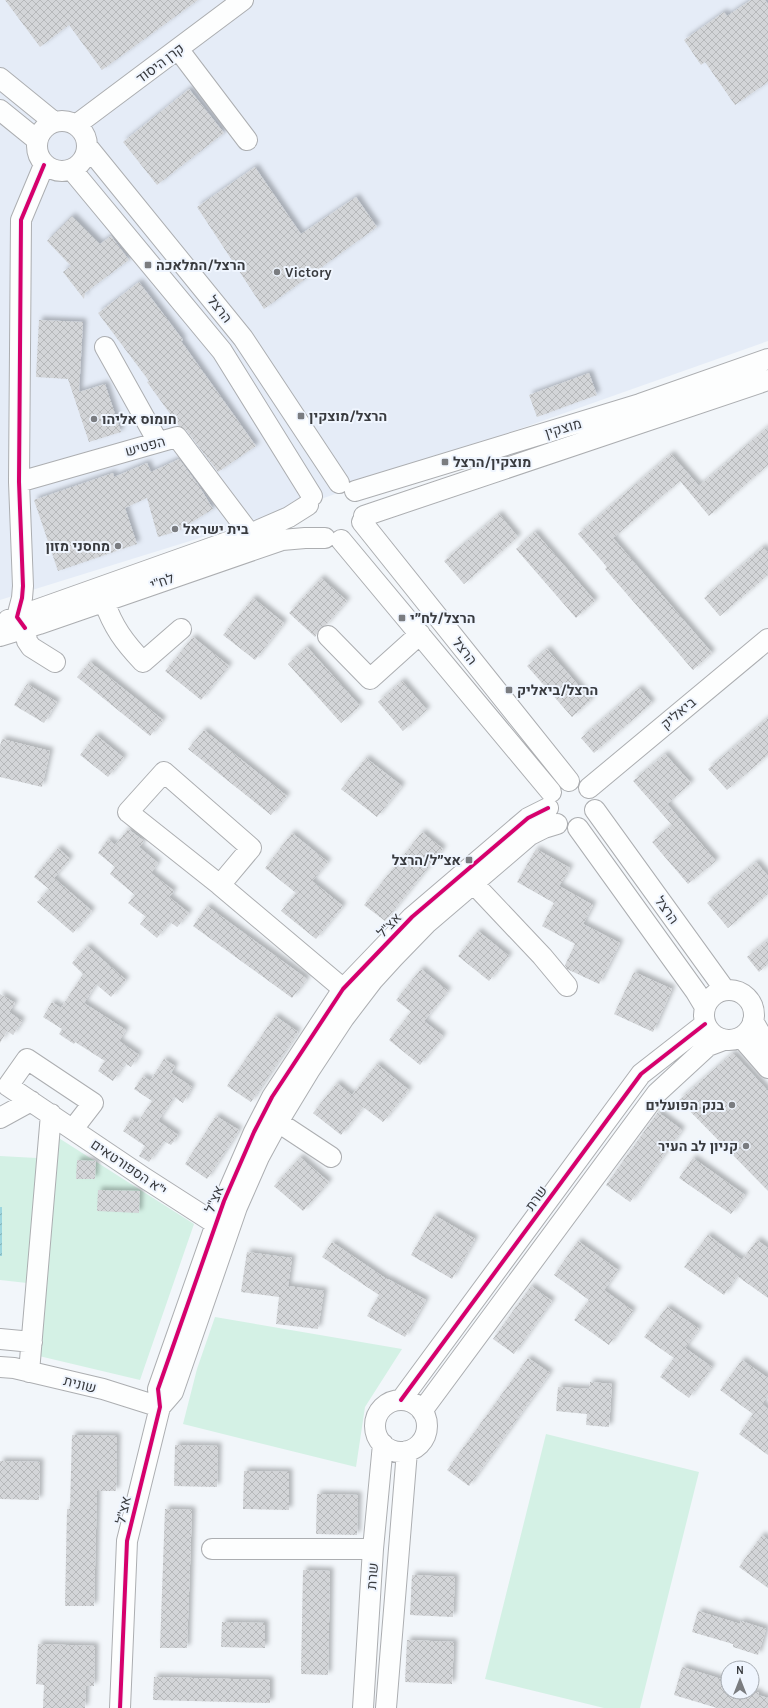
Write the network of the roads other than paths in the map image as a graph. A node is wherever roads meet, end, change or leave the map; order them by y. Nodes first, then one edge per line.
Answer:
1 (243, 0) edge
2 (178, 49) junction
3 (0, 78) edge
4 (0, 110) edge
5 (54, 122) junction
6 (76, 125) junction
7 (37, 140) junction
8 (247, 140) dead end
9 (87, 146) junction
10 (44, 165) junction
11 (72, 170) junction
12 (105, 347) dead end
13 (768, 359) edge
14 (768, 380) edge
15 (158, 442) junction
16 (18, 482) junction
17 (347, 487) junction
18 (310, 500) junction
19 (363, 519) junction
20 (250, 534) junction
21 (333, 539) junction
22 (24, 586) junction
23 (104, 601) junction
24 (52, 604) junction
25 (14, 623) edge
26 (181, 629) dead end
27 (420, 634) junction
28 (0, 636) edge
29 (328, 636) dead end
30 (768, 639) edge
31 (55, 662) dead end
32 (568, 781) junction
33 (589, 788) junction
34 (552, 808) junction
35 (595, 810) junction
36 (578, 828) junction
37 (473, 883) junction
38 (220, 885) junction
39 (567, 986) dead end
40 (725, 990) junction
41 (350, 995) junction
42 (705, 1015) junction
43 (753, 1022) junction
44 (732, 1038) junction
45 (768, 1044) edge
46 (768, 1068) edge
47 (31, 1101) junction
48 (51, 1114) junction
49 (0, 1118) edge
50 (278, 1122) junction
51 (73, 1130) junction
52 (331, 1157) dead end
53 (222, 1227) junction
54 (0, 1339) edge
55 (32, 1342) junction
56 (0, 1367) edge
57 (29, 1372) junction
58 (401, 1400) junction
59 (160, 1407) junction
60 (422, 1411) junction
61 (383, 1444) junction
62 (407, 1451) junction
63 (212, 1549) dead end
64 (373, 1549) junction
65 (120, 1708) edge
66 (363, 1708) edge
67 (386, 1708) edge

1 - 2 street, קרן היסוד
2 - 6 street, קרן היסוד
2 - 8 street
3 - 5 street
4 - 7 street
5 - 6 street
5 - 7 street
6 - 9 street
7 - 10 street
9 - 11 street
9 - 17 street, הרצל
10 - 11 street
10 - 16 street
11 - 18 street, הרצל
12 - 15 street
13 - 17 street, מוצקין
14 - 19 street, מוצקין
15 - 16 street, הפטיש
15 - 20 street, הפטיש
16 - 22 street
17 - 18 street
17 - 19 street
18 - 20 street, לח"י
18 - 21 street
19 - 21 street
19 - 32 street, הרצל
20 - 24 street, לח"י
21 - 23 street, לח"י
21 - 27 street, הרצל
22 - 24 street
22 - 25 street
23 - 25 street, לח"י
23 - 26 street
24 - 25 street, לח"י
25 - 28 street, לח"י
25 - 31 street
27 - 29 street
27 - 34 street, הרצל
30 - 33 street, ביאליק
32 - 33 street
32 - 34 street
33 - 35 street
34 - 36 street
34 - 37 street, אצ"ל
34 - 41 street, אצ"ל
35 - 36 street
35 - 40 street, הרצל
36 - 42 street, הרצל
37 - 39 street
37 - 41 street, אצ"ל
38 - 38 street
38 - 41 street
40 - 42 street
40 - 43 street
41 - 50 street, אצ"ל
41 - 53 street, אצ"ל
42 - 44 street
42 - 58 street, שרת
43 - 44 street
43 - 45 street
44 - 46 street
44 - 60 street
47 - 48 street, י''א הספורטאים
47 - 49 street
47 - 51 street, י''א הספורטאים
48 - 51 street, י''א הספורטאים
48 - 55 street
50 - 52 street
50 - 53 street, אצ"ל
51 - 53 street, י''א הספורטאים
53 - 59 street, אצ"ל
54 - 55 street
55 - 57 street
56 - 57 street, שונית
57 - 59 street, שונית
58 - 60 street
58 - 61 street
59 - 65 street, אצ"ל
60 - 62 street
61 - 62 street
61 - 64 street, שרת
62 - 67 street, שרת
63 - 64 street
64 - 66 street, שרת

